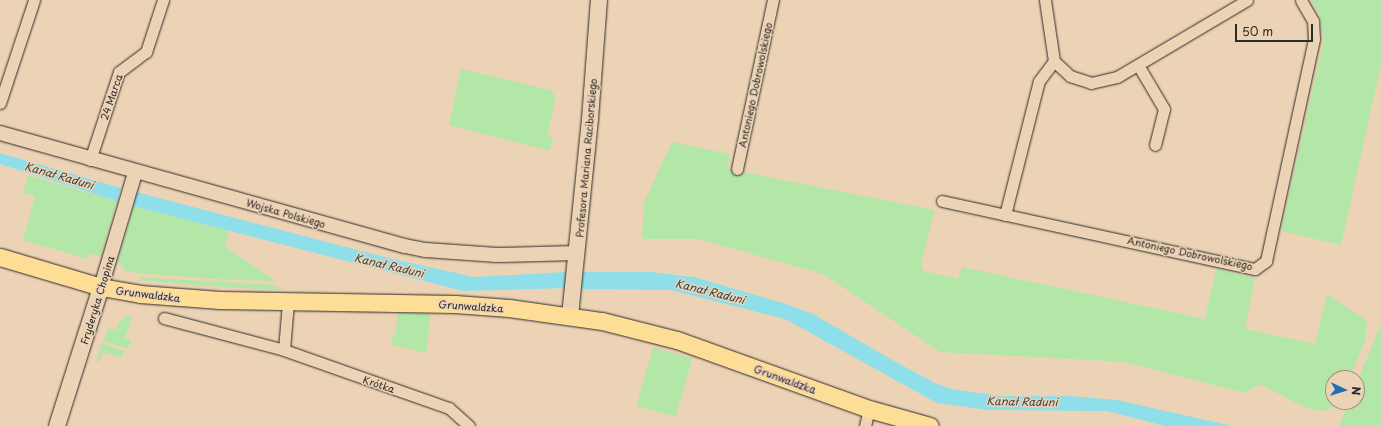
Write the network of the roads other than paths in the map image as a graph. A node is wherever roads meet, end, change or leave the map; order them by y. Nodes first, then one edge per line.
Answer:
1 (34, 0) edge
2 (163, 0) edge
3 (599, 0) edge
4 (773, 0) edge
5 (1045, 0) edge
6 (1248, 0) edge
7 (1301, 0) edge
8 (1054, 61) junction
9 (1138, 64) junction
10 (0, 103) edge
11 (0, 133) edge
12 (1155, 145) dead end
13 (90, 160) junction
14 (737, 169) dead end
15 (135, 173) junction
16 (942, 201) dead end
17 (1006, 215) junction
18 (0, 258) edge
19 (576, 261) junction
20 (101, 287) junction
21 (288, 302) junction
22 (570, 316) junction
23 (164, 318) dead end
24 (284, 350) junction
25 (869, 409) junction
26 (57, 426) edge
27 (469, 426) edge
28 (865, 426) edge
29 (930, 426) edge

1 - 10 street
2 - 13 street, 24 Marca
3 - 19 main road, Profesora Mariana Raciborskiego
4 - 14 street, Antoniego Dobrowolskiego
5 - 8 street
6 - 9 street
7 - 17 street, Antoniego Dobrowolskiego
8 - 9 street
8 - 17 street
9 - 12 street
11 - 13 street, Wojska Polskiego
13 - 15 street, Wojska Polskiego
15 - 19 street, Wojska Polskiego
15 - 20 street, Fryderyka Chopina
16 - 17 street, Antoniego Dobrowolskiego
18 - 20 main road, Grunwaldzka
19 - 22 main road, Profesora Mariana Raciborskiego
20 - 21 main road, Grunwaldzka
20 - 26 main road, Fryderyka Chopina
21 - 22 main road, Grunwaldzka
21 - 24 street
22 - 25 main road, Grunwaldzka
23 - 24 street, Krótka
24 - 27 street, Krótka
25 - 28 street
25 - 29 main road, Grunwaldzka

